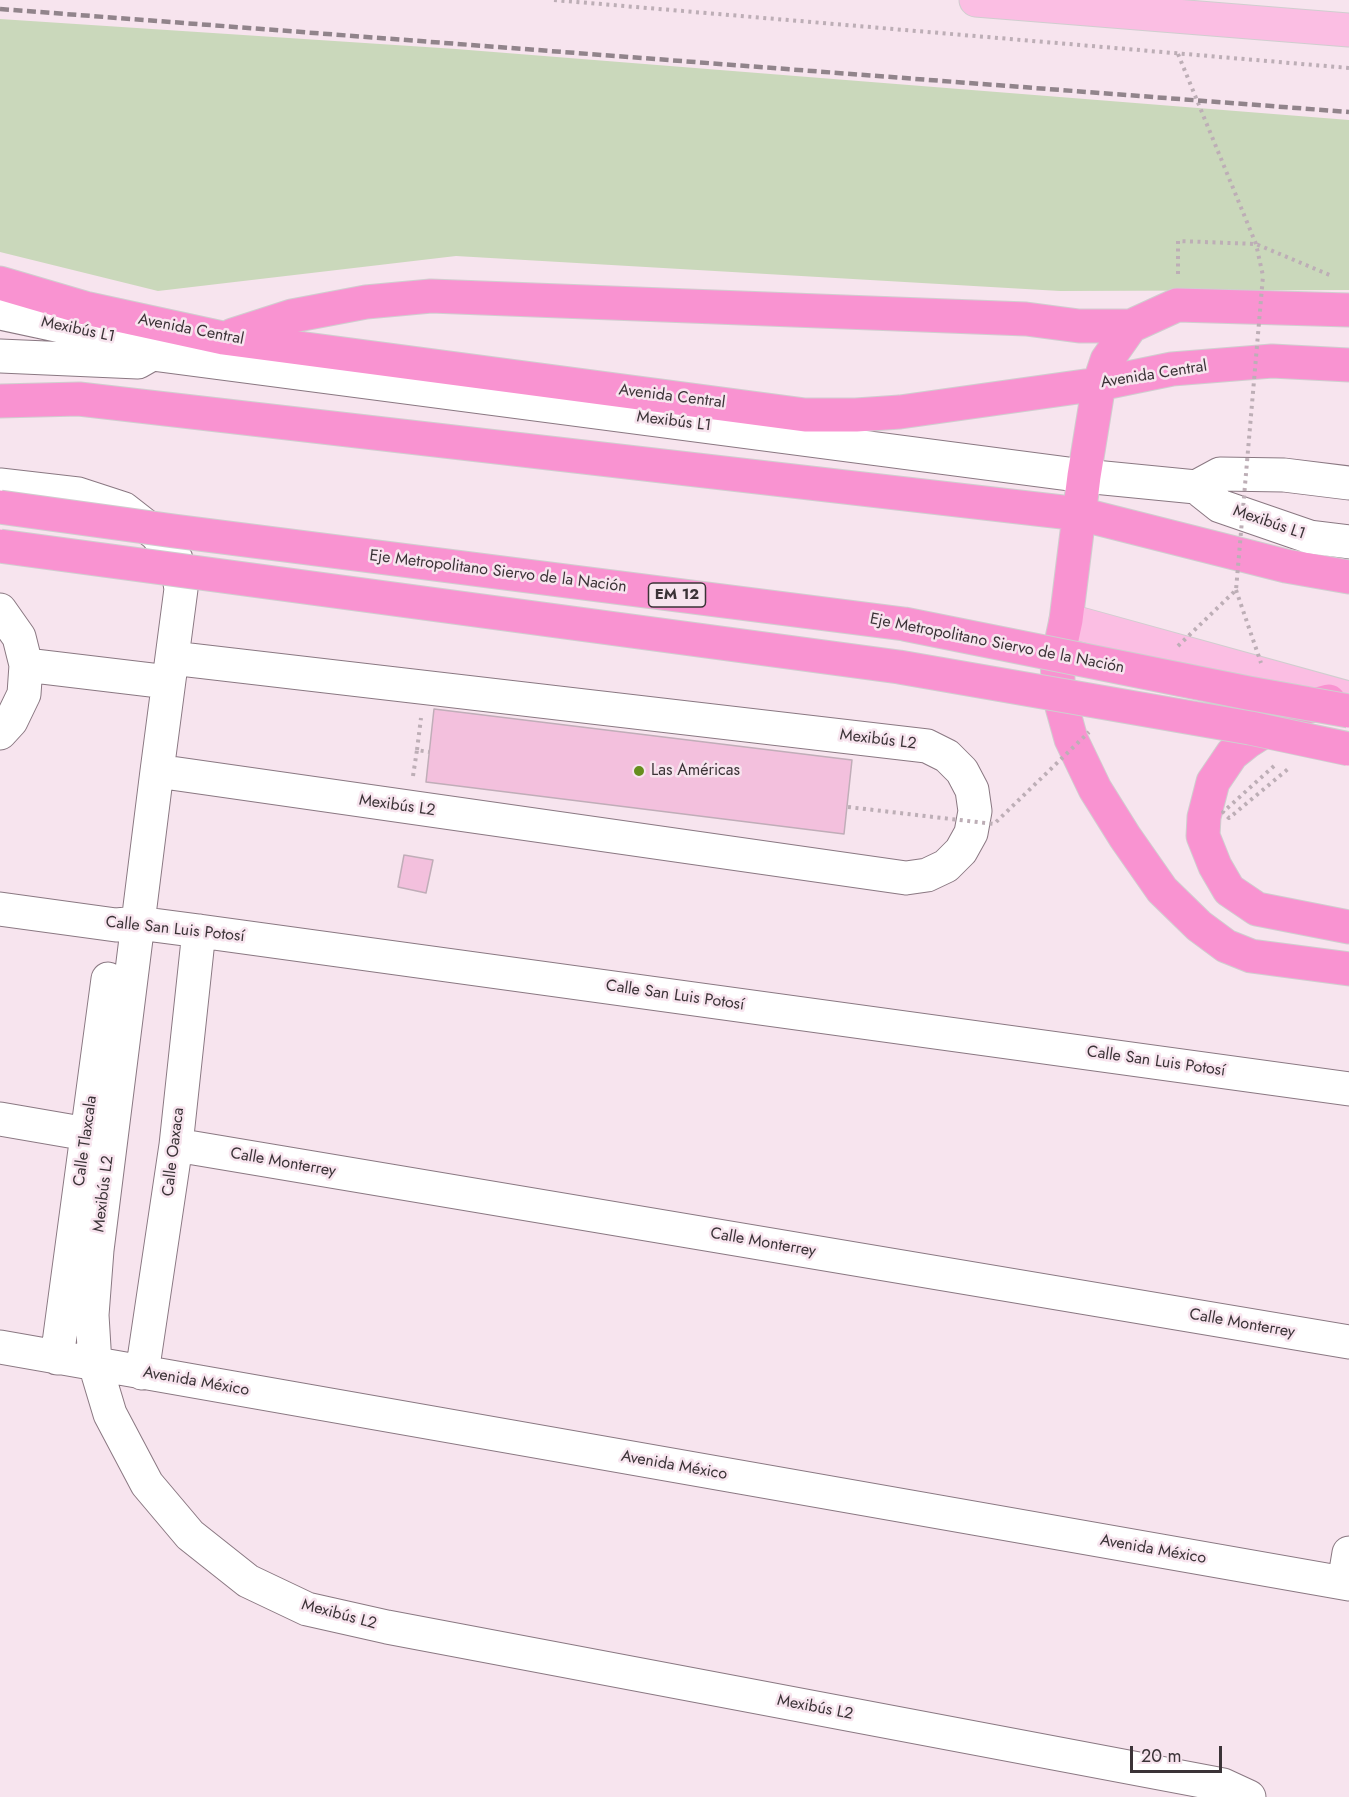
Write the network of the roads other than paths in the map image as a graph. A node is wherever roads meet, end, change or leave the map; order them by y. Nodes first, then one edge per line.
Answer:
1 (976, 0) edge
2 (1074, 4) edge
3 (1349, 30) edge
4 (0, 283) edge
5 (1349, 310) edge
6 (0, 313) edge
7 (1131, 326) junction
8 (223, 338) junction
9 (152, 354) junction
10 (0, 356) edge
11 (1349, 365) edge
12 (1099, 384) junction
13 (0, 401) edge
14 (1084, 476) junction
15 (1349, 483) edge
16 (0, 485) edge
17 (1196, 487) junction
18 (0, 507) edge
19 (1080, 514) junction
20 (1349, 542) edge
21 (0, 546) edge
22 (1349, 577) edge
23 (0, 610) edge
24 (1066, 620) junction
25 (26, 665) junction
26 (170, 670) junction
27 (1349, 700) edge
28 (1349, 711) edge
29 (0, 733) edge
30 (1349, 749) edge
31 (156, 771) junction
32 (0, 909) edge
33 (127, 924) junction
34 (1349, 927) edge
35 (200, 931) junction
36 (1349, 969) edge
37 (1349, 1089) edge
38 (0, 1119) edge
39 (87, 1134) junction
40 (176, 1145) junction
41 (1349, 1342) edge
42 (0, 1347) edge
43 (57, 1358) junction
44 (94, 1364) junction
45 (142, 1373) junction
46 (1347, 1574) edge
47 (1249, 1797) edge

1 - 2 main road
2 - 3 main road
4 - 8 highway, Avenida Central
5 - 7 highway
6 - 9 street, Mexibús L1
7 - 8 highway
7 - 12 highway
8 - 12 highway, Avenida Central
9 - 10 street, Mexibús L1
9 - 14 street, Mexibús L1
11 - 12 highway, Avenida Central
12 - 14 highway
13 - 19 highway
14 - 17 street, Mexibús L1
14 - 19 highway
15 - 17 street
16 - 26 street, Mexibús L2
17 - 20 street, Mexibús L1
18 - 28 highway, Eje Metropolitano Siervo de la Nación / EM 12, bridge
19 - 22 highway
19 - 24 highway
21 - 30 highway, bridge
23 - 25 street
24 - 27 main road
24 - 36 highway
25 - 26 street
25 - 29 street
26 - 31 street, Mexibús L2
26 - 31 street, Mexibús L2
27 - 34 highway, bridge
31 - 33 street, Mexibús L2
32 - 33 street, Calle San Luis Potosí
33 - 35 street, Calle San Luis Potosí
33 - 39 street, Calle Tlaxcala
33 - 44 street, Mexibús L2
35 - 37 street, Calle San Luis Potosí
35 - 40 street, Calle Oaxaca
38 - 39 street
39 - 43 street, Calle Tlaxcala
40 - 41 street, Calle Monterrey
40 - 45 street, Calle Oaxaca
42 - 43 street, Avenida México
43 - 44 street, Avenida México
44 - 45 street, Avenida México
44 - 47 street, Mexibús L2
45 - 46 street, Avenida México

